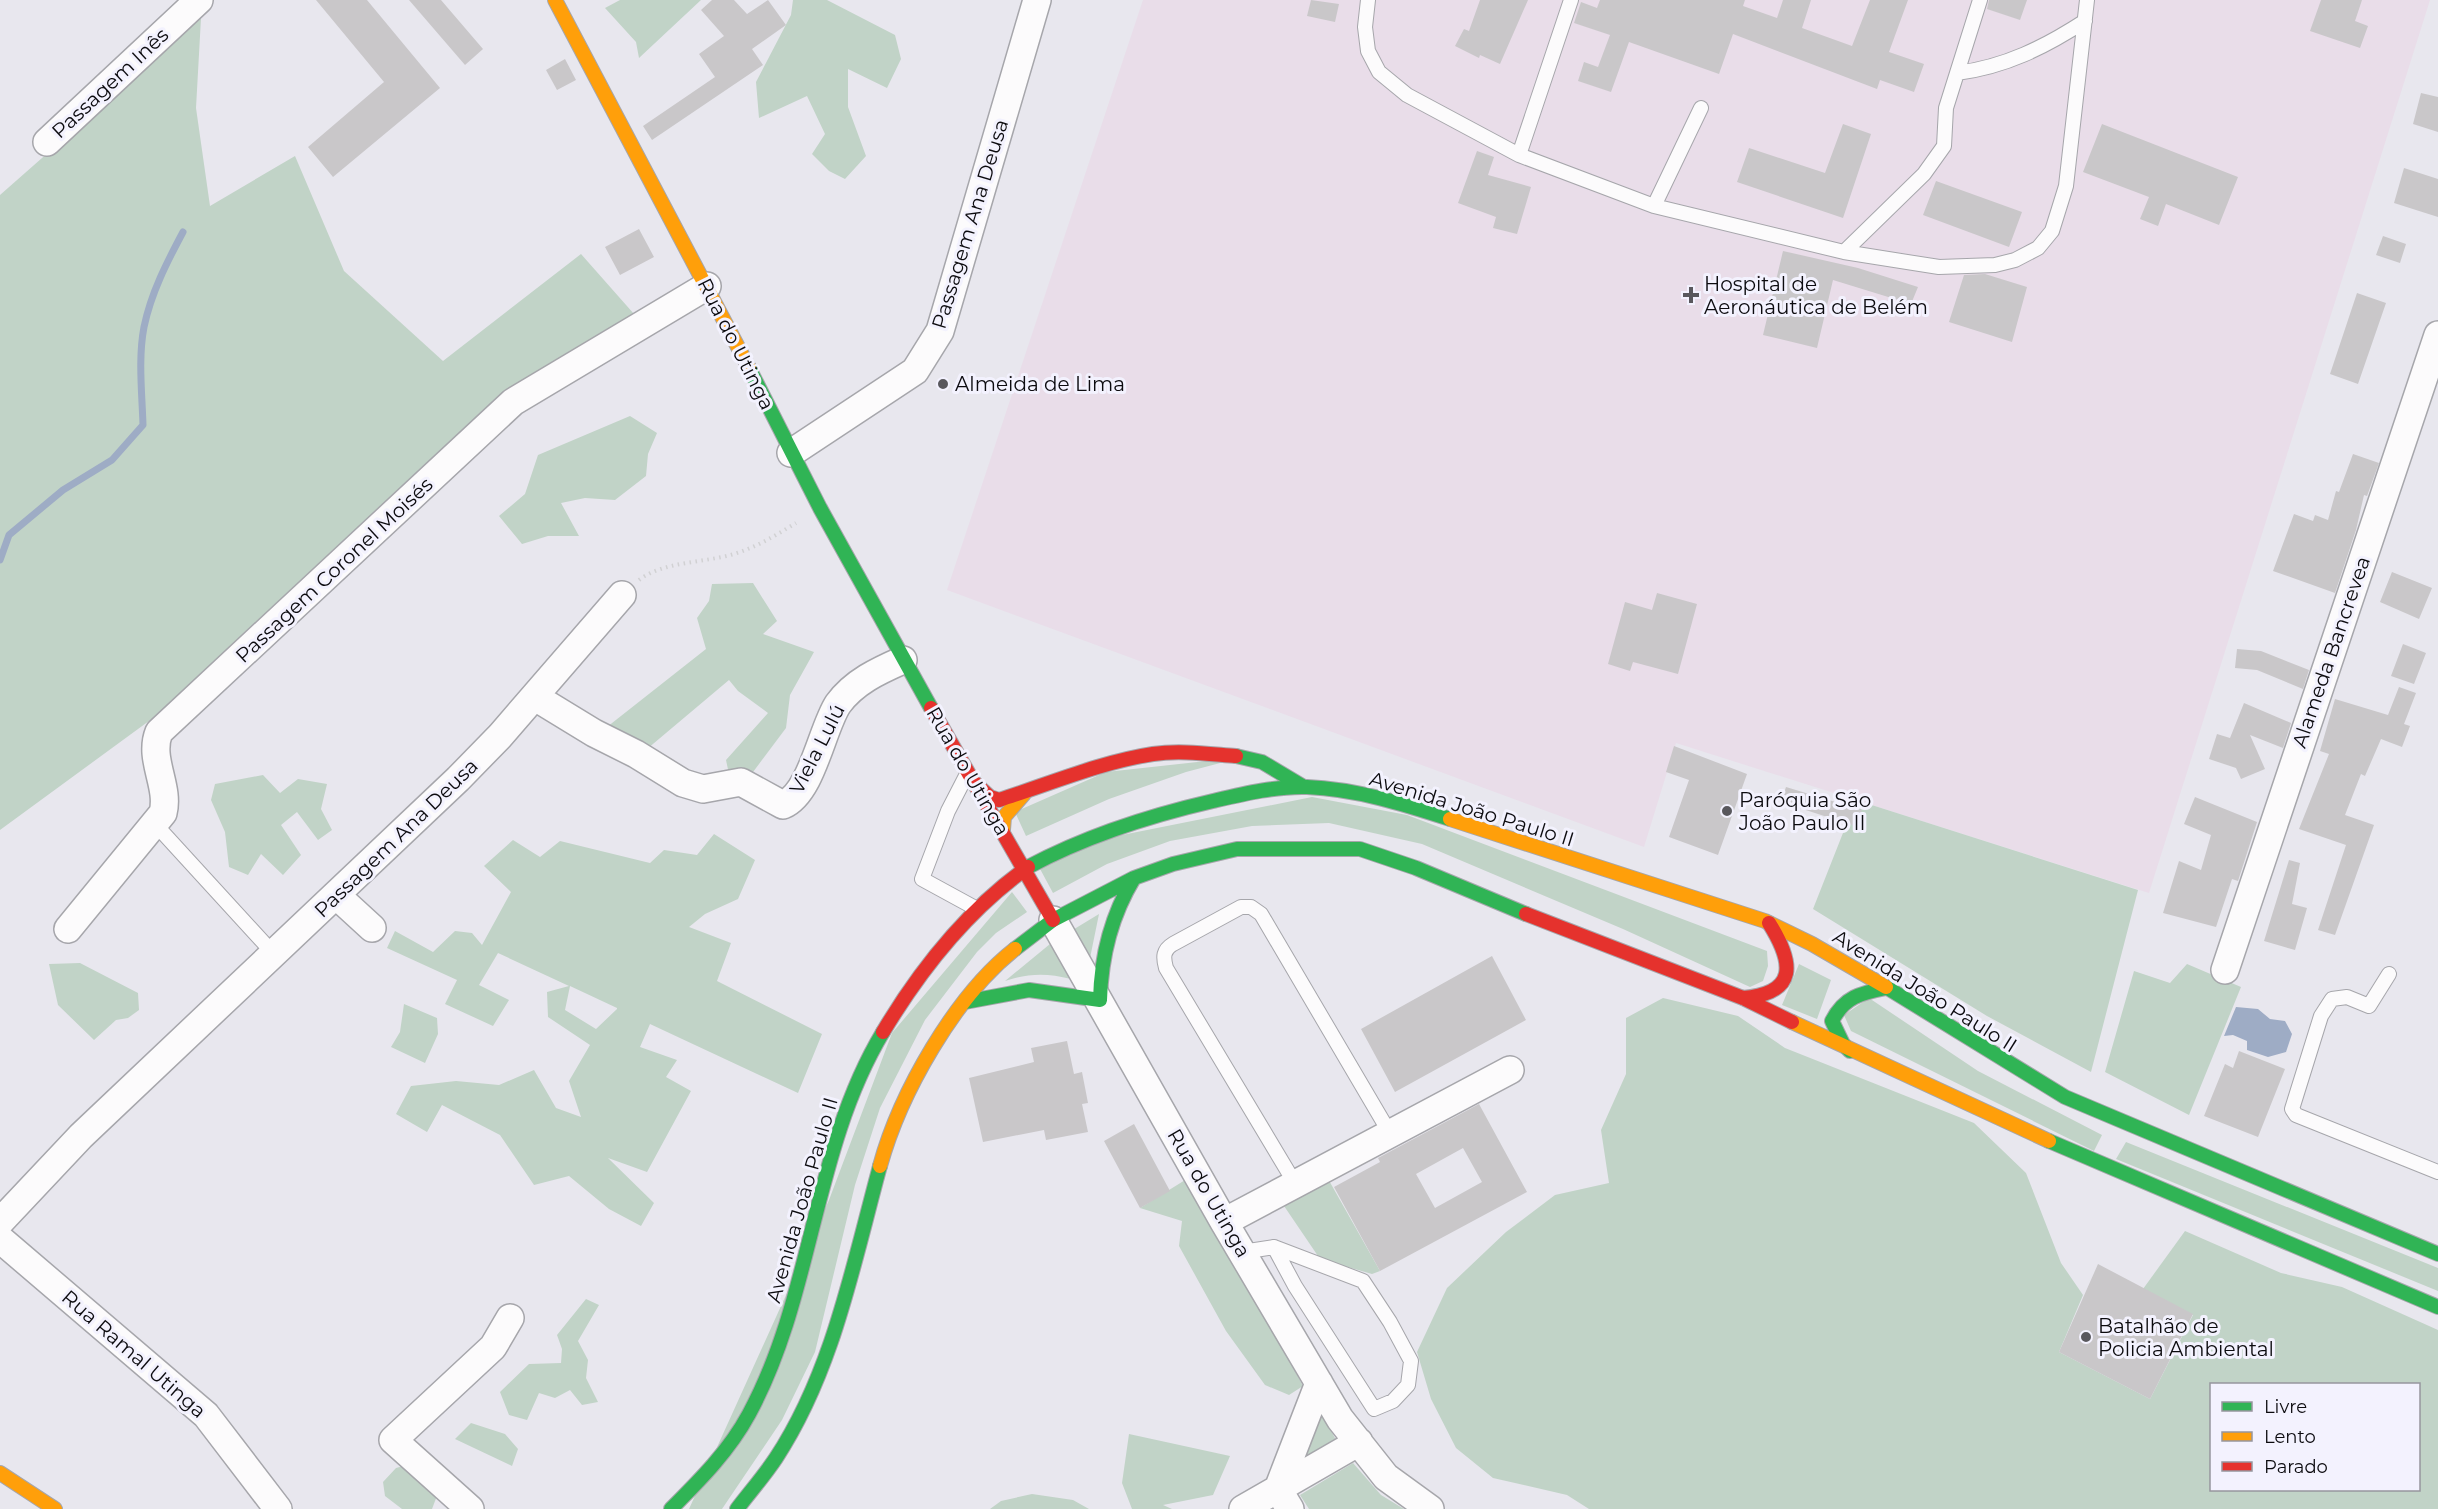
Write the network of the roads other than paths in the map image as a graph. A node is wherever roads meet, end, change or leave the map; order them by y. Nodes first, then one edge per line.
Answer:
1 (199, 0) edge
2 (555, 0) edge
3 (1037, 0) edge
4 (1368, 0) edge
5 (1571, 0) edge
6 (1980, 0) edge
7 (2087, 0) edge
8 (2085, 21) junction
9 (1957, 73) junction
10 (1701, 108) dead end
11 (47, 142) dead end
12 (1519, 154) junction
13 (1653, 206) junction
14 (1844, 252) junction
15 (707, 286) junction
16 (2438, 335) edge
17 (791, 453) junction
18 (622, 595) road end
19 (903, 660) junction
20 (535, 697) junction
21 (972, 777) junction
22 (1304, 787) junction
23 (1024, 794) junction
24 (155, 824) junction
25 (1003, 830) junction
26 (1025, 868) junction
27 (1134, 878) junction
28 (336, 895) junction
29 (979, 910) junction
30 (1053, 920) junction
31 (1769, 923) junction
32 (372, 928) dead end
33 (68, 929) dead end
34 (274, 954) junction
35 (2225, 970) dead end
36 (2389, 974) dead end
37 (1886, 988) junction
38 (1743, 998) junction
39 (1100, 1000) junction
40 (965, 1002) junction
41 (1850, 1051) junction
42 (1510, 1070) dead end
43 (1391, 1135) junction
44 (2438, 1172) edge
45 (1296, 1185) junction
46 (0, 1222) edge
47 (1224, 1222) junction
48 (0, 1239) edge
49 (1274, 1247) junction
50 (1242, 1252) junction
51 (2438, 1254) edge
52 (2438, 1307) edge
53 (510, 1318) dead end
54 (1319, 1383) junction
55 (1359, 1442) junction
56 (0, 1473) edge
57 (1284, 1499) edge
58 (55, 1509) edge
59 (278, 1509) edge
60 (470, 1509) edge
61 (671, 1509) edge
62 (737, 1509) edge
63 (1243, 1509) edge
64 (1430, 1509) edge

1 - 11 street, Passagem Inês
2 - 15 main road, Rua do Utinga
3 - 17 street, Passagem Ana Deusa
4 - 12 lane
5 - 12 lane
6 - 9 lane
7 - 8 lane
8 - 9 lane
8 - 14 lane
9 - 14 lane
10 - 13 lane
12 - 13 lane
13 - 14 lane
15 - 17 main road, Rua do Utinga
15 - 24 street, Passagem Coronel Moisés
16 - 35 street, Alameda Bancrevea
17 - 19 main road, Rua do Utinga
18 - 20 street, Passagem Ana Deusa
19 - 20 street, Viela Lulú
19 - 21 main road, Rua do Utinga
20 - 28 street, Passagem Ana Deusa
21 - 23 main road
21 - 25 main road, Rua do Utinga
21 - 29 lane
22 - 23 main road
22 - 26 main road, Avenida João Paulo II
22 - 31 main road, Avenida João Paulo II
23 - 25 main road
24 - 33 street, Passagem Coronel Moisés
24 - 34 lane
25 - 26 main road, Rua do Utinga
26 - 29 main road, Avenida João Paulo II
26 - 30 main road, Rua do Utinga
27 - 30 main road
27 - 38 main road
27 - 39 main road
28 - 32 street
28 - 34 street, Passagem Ana Deusa
29 - 61 main road, Avenida João Paulo II
30 - 39 street, Rua do Utinga
30 - 40 main road
31 - 37 main road, Avenida João Paulo II
31 - 38 main road
34 - 46 street, Passagem Ana Deusa
36 - 44 lane
37 - 41 main road
37 - 51 main road, Avenida João Paulo II
38 - 41 main road
39 - 40 main road
39 - 47 street, Rua do Utinga
40 - 62 main road
41 - 52 main road
42 - 43 street
43 - 45 street
43 - 45 lane
45 - 47 street
47 - 50 street, Rua do Utinga
48 - 59 street, Rua Ramal Utinga
49 - 49 lane
49 - 50 lane
50 - 54 street, Rua do Utinga
53 - 60 street
54 - 55 street, Rua do Utinga
54 - 57 street
55 - 57 street
55 - 64 street, Rua do Utinga
56 - 58 main road
57 - 63 street

